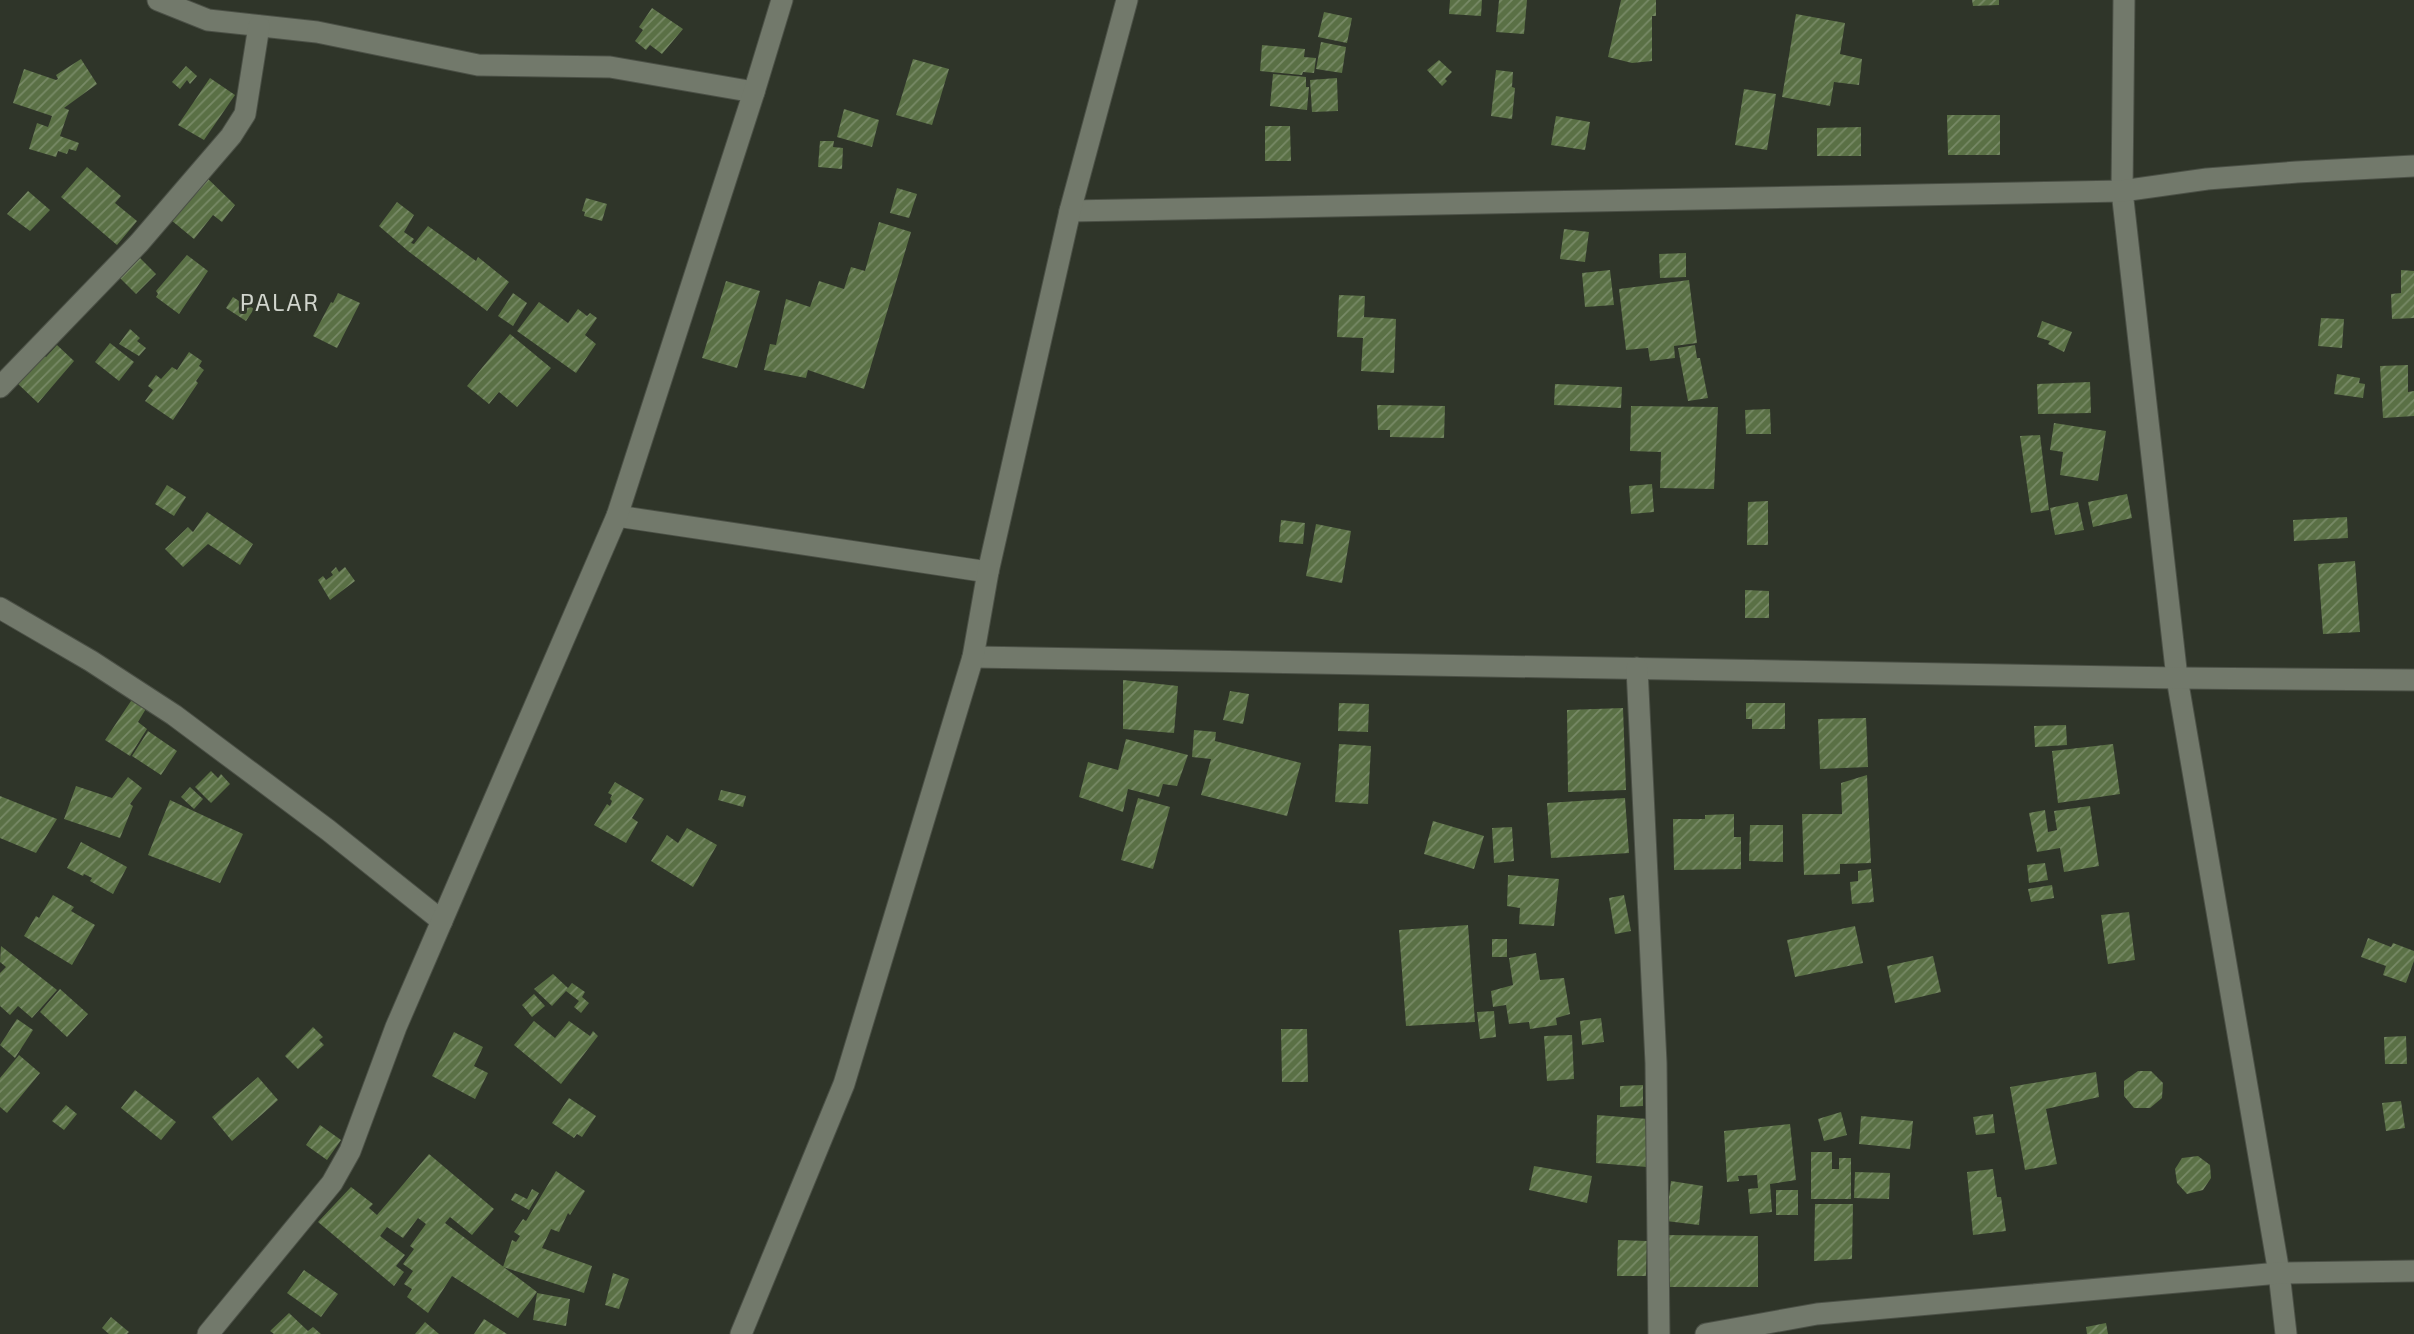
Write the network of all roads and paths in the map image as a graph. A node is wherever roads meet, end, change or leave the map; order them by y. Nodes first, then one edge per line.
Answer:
1 (158, 0) edge
2 (782, 0) edge
3 (1128, 0) edge
4 (2124, 0) edge
5 (259, 26) junction
6 (754, 92) junction
7 (2414, 166) edge
8 (2122, 191) junction
9 (1070, 211) junction
10 (0, 387) edge
11 (617, 516) junction
12 (988, 572) junction
13 (0, 608) edge
14 (973, 657) junction
15 (1637, 668) junction
16 (2177, 678) junction
17 (2414, 680) edge
18 (442, 921) junction
19 (2414, 1271) edge
20 (2279, 1273) junction
21 (208, 1334) edge
22 (741, 1334) edge
23 (1659, 1334) edge
24 (1706, 1334) edge
25 (2286, 1334) edge

1 - 5 street
2 - 6 street
3 - 9 street
4 - 8 street
5 - 6 street
5 - 10 street
6 - 11 street
7 - 8 street
8 - 9 street
8 - 16 street
9 - 12 street
11 - 12 street
11 - 18 street
12 - 14 street
13 - 18 street
14 - 15 street
14 - 22 street
15 - 16 street
15 - 23 street
16 - 17 street
16 - 20 street
18 - 21 street
19 - 20 street
20 - 24 street
20 - 25 street

